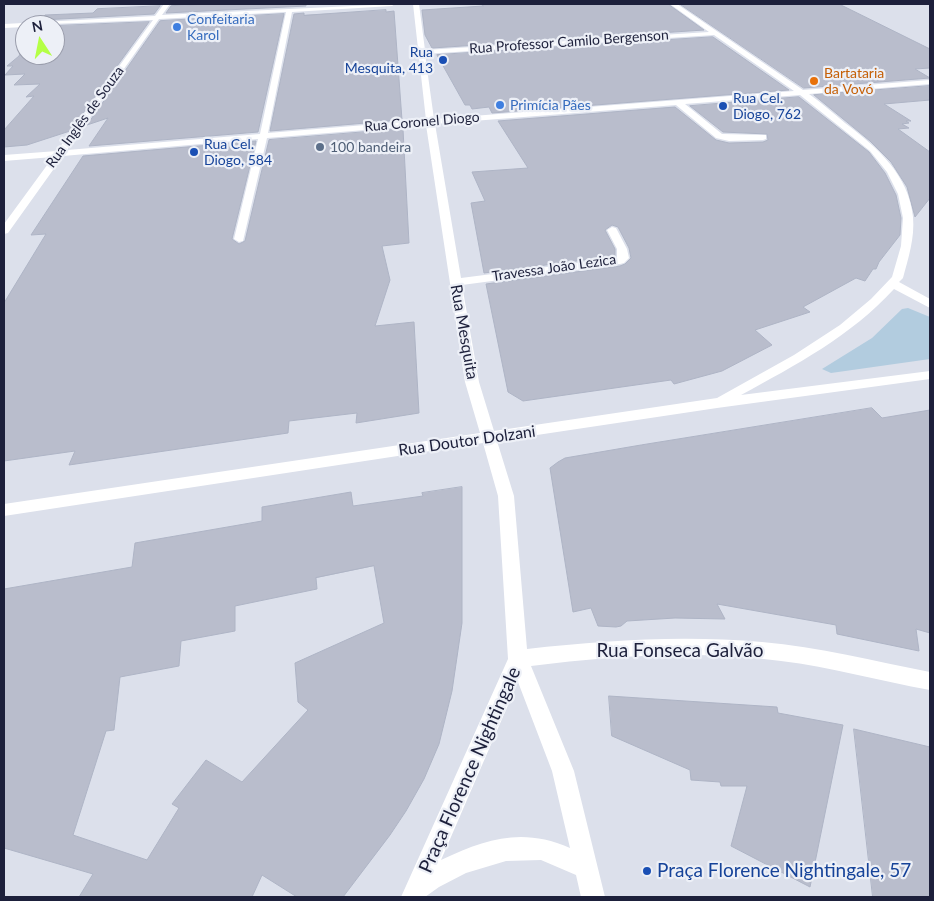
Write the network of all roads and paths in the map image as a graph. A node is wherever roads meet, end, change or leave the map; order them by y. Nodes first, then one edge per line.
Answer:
1 (167, 4) edge
2 (392, 4) edge
3 (416, 4) edge
4 (674, 4) edge
5 (289, 10) junction
6 (157, 17) junction
7 (65, 23) edge
8 (716, 33) junction
9 (422, 52) junction
10 (930, 82) edge
11 (801, 92) junction
12 (678, 102) junction
13 (430, 122) junction
14 (263, 136) junction
15 (763, 138) dead end
16 (58, 154) junction
17 (4, 158) edge
18 (4, 230) edge
19 (612, 230) dead end
20 (240, 239) dead end
21 (455, 282) junction
22 (892, 283) junction
23 (930, 304) edge
24 (930, 375) edge
25 (716, 403) junction
26 (490, 438) junction
27 (4, 510) edge
28 (518, 658) junction
29 (930, 681) edge
30 (585, 867) junction
31 (416, 891) edge
32 (592, 897) edge

1 - 6 street, Rua Inglês de Souza
2 - 5 street
3 - 9 street, Rua Mesquita
4 - 8 street
5 - 6 street
5 - 14 street
6 - 7 street
6 - 16 street, Rua Inglês de Souza
8 - 9 street, Rua Professor Camilo Bergenson
8 - 11 street
9 - 13 street, Rua Mesquita
10 - 11 street, Rua Coronel Diogo
11 - 12 street, Rua Coronel Diogo
11 - 22 street
12 - 13 street, Rua Coronel Diogo
12 - 15 street
13 - 14 street, Rua Coronel Diogo
13 - 21 street, Rua Mesquita
14 - 16 street, Rua Coronel Diogo
14 - 20 street
16 - 17 street, Rua Coronel Diogo
16 - 18 street, Rua Inglês de Souza
19 - 21 street, Travessa João Lezica
21 - 26 street, Rua Mesquita
22 - 23 street
22 - 25 street
24 - 25 street, Rua Doutor Dolzani
25 - 26 street, Rua Doutor Dolzani
26 - 27 street, Rua Doutor Dolzani
26 - 28 street, Rua Mesquita
28 - 29 street, Rua Fonseca Galvão
28 - 30 street, Praça Florence Nightingale
28 - 31 street, Praça Florence Nightingale
30 - 31 street, Praça Florence Nightingale
30 - 32 street, Praça Florence Nightingale

